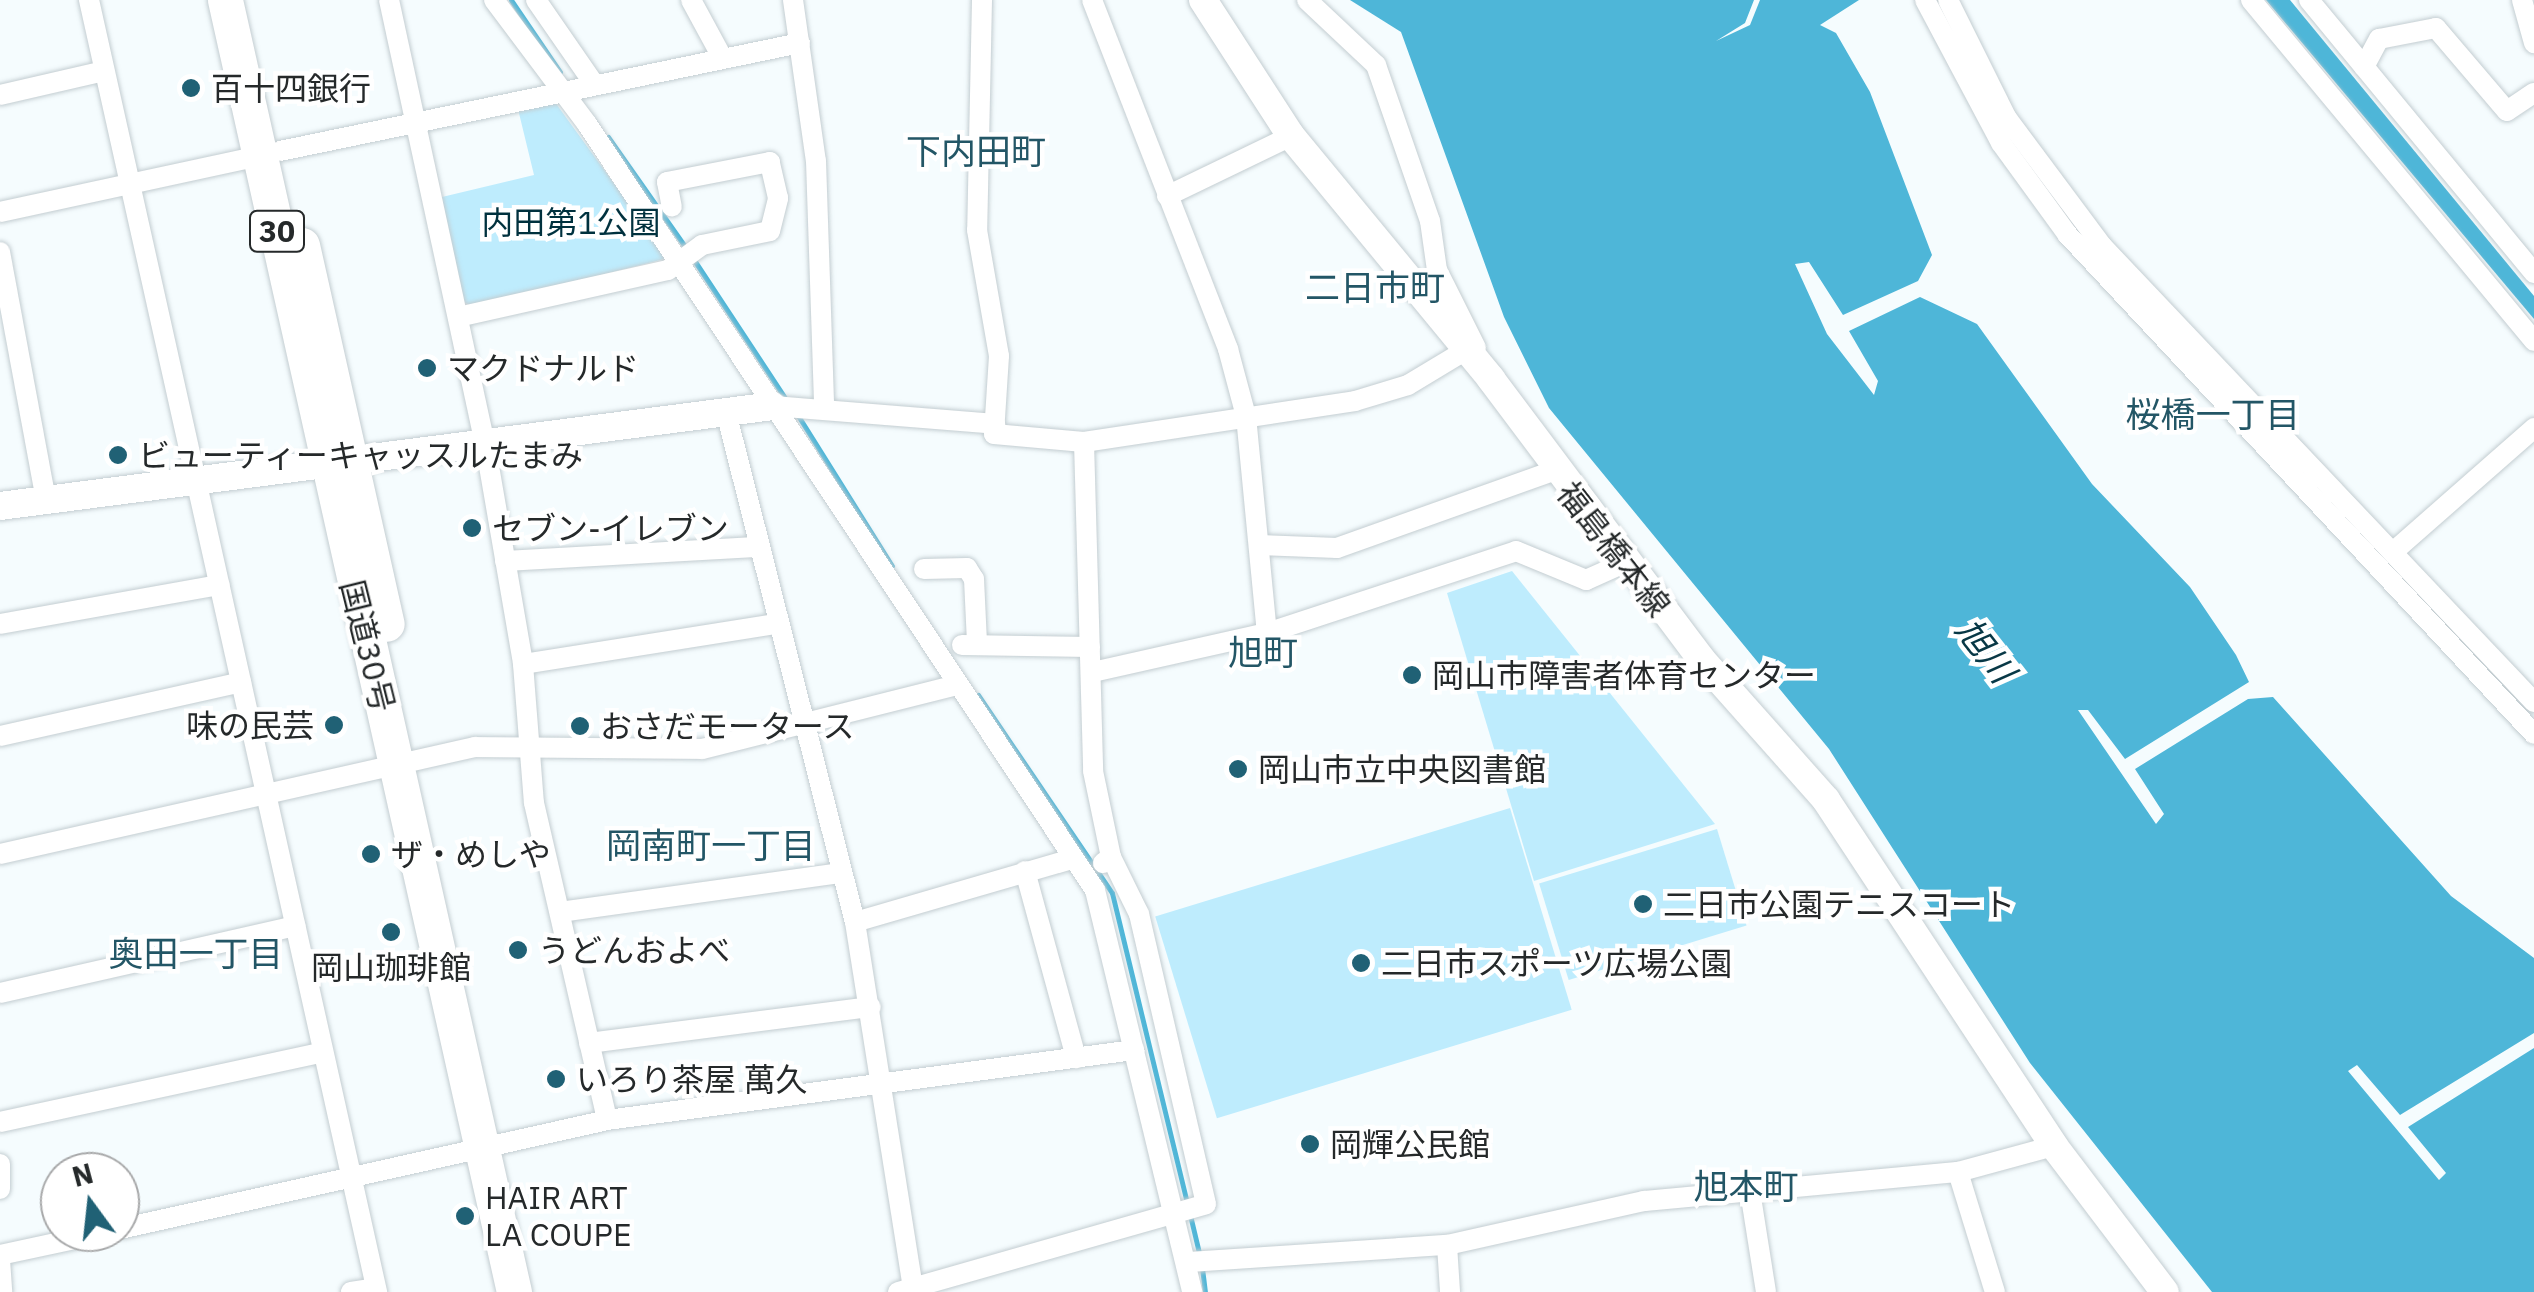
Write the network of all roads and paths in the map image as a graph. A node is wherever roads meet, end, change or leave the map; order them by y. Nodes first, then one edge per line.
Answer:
1 (89, 0) edge
2 (225, 0) edge
3 (247, 0) edge
4 (389, 0) edge
5 (494, 0) edge
6 (536, 0) edge
7 (690, 0) edge
8 (794, 0) edge
9 (982, 0) edge
10 (1092, 0) edge
11 (1203, 0) edge
12 (1307, 0) edge
13 (1925, 0) edge
14 (1948, 0) edge
15 (2251, 0) edge
16 (2308, 0) edge
17 (2522, 0) edge
18 (2534, 43) edge
19 (800, 44) junction
20 (722, 57) junction
21 (2364, 66) junction
22 (104, 71) junction
23 (589, 81) junction
24 (561, 88) junction
25 (2534, 93) edge
26 (0, 95) edge
27 (418, 120) junction
28 (1291, 136) junction
29 (270, 154) junction
30 (131, 187) junction
31 (1168, 196) junction
32 (672, 207) dead end
33 (0, 212) edge
34 (0, 252) edge
35 (684, 258) junction
36 (2534, 273) edge
37 (458, 317) junction
38 (2534, 341) edge
39 (1466, 350) junction
40 (1491, 379) junction
41 (784, 406) junction
42 (824, 407) junction
43 (726, 412) junction
44 (1246, 416) junction
45 (995, 424) junction
46 (2534, 428) edge
47 (1084, 442) junction
48 (485, 443) junction
49 (337, 461) junction
50 (1553, 471) junction
51 (196, 480) junction
52 (46, 500) junction
53 (0, 506) edge
54 (1260, 545) junction
55 (756, 547) junction
56 (2393, 552) junction
57 (505, 561) junction
58 (1624, 563) junction
59 (924, 570) dead end
60 (220, 585) junction
61 (0, 624) edge
62 (776, 624) junction
63 (1267, 633) junction
64 (1090, 647) junction
65 (523, 664) junction
66 (1096, 672) junction
67 (242, 682) junction
68 (953, 686) junction
69 (2534, 702) edge
70 (800, 723) junction
71 (2534, 734) edge
72 (0, 736) edge
73 (532, 746) junction
74 (407, 763) junction
75 (266, 795) junction
76 (0, 854) edge
77 (1072, 860) junction
78 (1098, 867) junction
79 (1025, 872) junction
80 (841, 873) junction
81 (560, 912) junction
82 (854, 922) junction
83 (296, 926) junction
84 (0, 994) edge
85 (871, 1007) junction
86 (588, 1043) junction
87 (1134, 1050) junction
88 (323, 1052) junction
89 (1076, 1058) junction
90 (886, 1084) junction
91 (607, 1120) junction
92 (0, 1122) edge
93 (493, 1146) junction
94 (2054, 1146) junction
95 (0, 1164) edge
96 (1958, 1172) junction
97 (0, 1179) edge
98 (352, 1179) junction
99 (0, 1189) edge
100 (1750, 1191) junction
101 (1182, 1212) junction
102 (140, 1225) edge
103 (1446, 1245) junction
104 (40, 1248) edge
105 (0, 1258) edge
106 (1197, 1262) junction
107 (377, 1290) edge
108 (903, 1291) edge
109 (2, 1292) edge
110 (351, 1292) edge
111 (514, 1292) edge
112 (532, 1292) edge
113 (1192, 1292) edge
114 (1450, 1292) edge
115 (1766, 1292) edge
116 (1995, 1292) edge
117 (2165, 1292) edge

1 - 22 street
2 - 29 highway, 国道30号 / 30
3 - 29 highway, 国道30号 / 30
4 - 27 street
5 - 24 street
6 - 23 street
7 - 20 street
8 - 19 street
9 - 45 street
10 - 31 street
11 - 28 main road, 福島橋本線
12 - 40 street
13 - 71 street
14 - 56 street
15 - 38 street
16 - 21 street
17 - 18 street
19 - 20 street
19 - 42 street
20 - 23 street
21 - 25 street
21 - 36 street
22 - 26 street
22 - 30 street
23 - 24 street
24 - 27 street
24 - 35 street
27 - 29 street
27 - 37 street
28 - 31 street
28 - 39 main road, 福島橋本線
29 - 30 street
29 - 49 highway, 国道30号 / 30
30 - 33 street
30 - 51 street
31 - 44 street
32 - 35 street
34 - 52 street
35 - 37 street
35 - 41 street
37 - 48 street
39 - 40 main road, 福島橋本線
39 - 44 street
40 - 50 main road, 福島橋本線
41 - 42 street
41 - 43 main road
41 - 68 street
42 - 45 street
43 - 48 main road
43 - 55 street
44 - 47 street
44 - 54 street
45 - 47 street
46 - 56 street
47 - 64 street
48 - 49 main road
48 - 57 street
49 - 51 main road
49 - 74 highway, 国道30号 / 30
50 - 54 street
50 - 58 main road, 福島橋本線
51 - 52 main road
51 - 60 street
52 - 53 main road
54 - 63 street
55 - 57 street
55 - 62 street
56 - 69 street
57 - 65 street
58 - 63 street
58 - 94 main road, 福島橋本線
59 - 64 street
60 - 61 street
60 - 67 street
62 - 65 street
62 - 70 street
63 - 66 street
64 - 66 street
65 - 73 street
66 - 78 street
67 - 72 street
67 - 75 street
68 - 70 street
68 - 77 street
70 - 73 street
70 - 80 street
73 - 74 street
73 - 81 street
74 - 75 street
74 - 93 highway, 国道30号 / 30
75 - 76 street
75 - 83 street
77 - 78 street
77 - 79 street
78 - 87 street
78 - 101 street
79 - 82 street
79 - 89 street
80 - 81 street
80 - 82 street
81 - 86 street
82 - 85 street
83 - 84 street
83 - 88 street
85 - 86 street
85 - 90 street
86 - 91 street
87 - 89 street
87 - 101 street
88 - 92 street
88 - 98 street
89 - 90 street
90 - 91 street
90 - 108 street
91 - 93 street
93 - 98 street
93 - 111 highway, 国道30号 / 30
93 - 112 highway, 国道30号 / 30
94 - 96 street
94 - 117 main road, 福島橋本線
95 - 97 street
96 - 100 street
96 - 116 street
97 - 99 street
98 - 102 street
98 - 107 street
100 - 103 street
100 - 115 street
101 - 106 street
101 - 108 street
103 - 106 street
103 - 114 street
104 - 105 street
105 - 109 street
106 - 113 street
107 - 110 street

